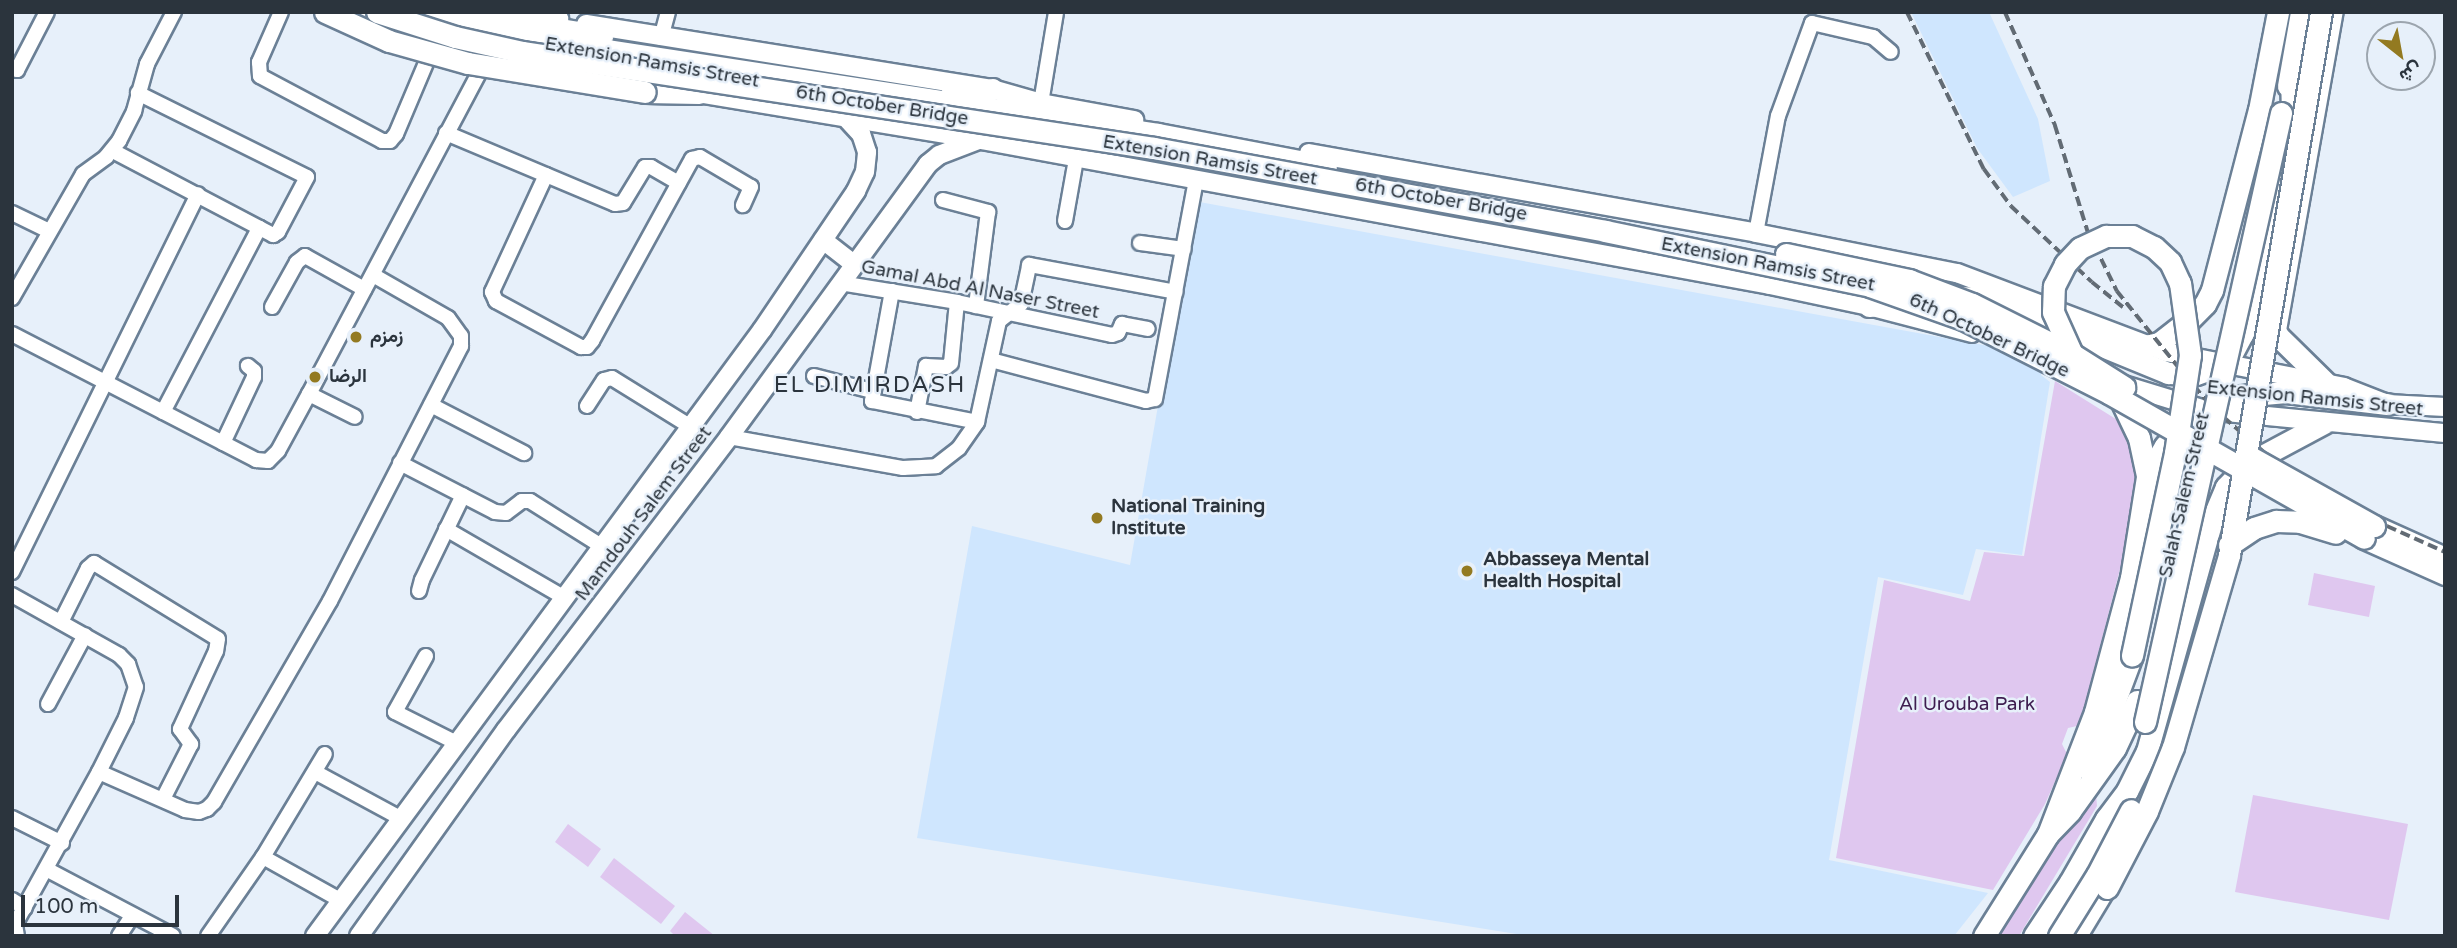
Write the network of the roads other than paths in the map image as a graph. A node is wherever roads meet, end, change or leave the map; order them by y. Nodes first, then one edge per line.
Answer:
1 (47, 12) edge
2 (174, 12) edge
3 (281, 12) edge
4 (325, 12) edge
5 (335, 12) edge
6 (377, 12) edge
7 (524, 12) edge
8 (668, 12) edge
9 (1056, 12) edge
10 (2301, 12) edge
11 (2321, 12) edge
12 (2336, 12) edge
13 (2278, 15) edge
14 (438, 16) edge
15 (1813, 18) edge
16 (661, 38) junction
17 (434, 43) junction
18 (1891, 52) dead end
19 (488, 57) junction
20 (12, 67) edge
21 (2291, 73) junction
22 (992, 89) junction
23 (138, 93) junction
24 (699, 93) junction
25 (1041, 103) junction
26 (2277, 112) junction
27 (844, 116) junction
28 (446, 133) junction
29 (981, 140) junction
30 (113, 151) junction
31 (1076, 159) junction
32 (546, 175) junction
33 (1437, 176) junction
34 (1196, 180) junction
35 (679, 183) junction
36 (198, 194) junction
37 (943, 200) dead end
38 (743, 205) dead end
39 (12, 213) edge
40 (1417, 219) junction
41 (1065, 221) dead end
42 (1685, 221) junction
43 (259, 228) junction
44 (49, 231) junction
45 (1756, 233) junction
46 (823, 240) junction
47 (1140, 243) dead end
48 (1184, 249) junction
49 (854, 264) junction
50 (1672, 267) junction
51 (373, 275) junction
52 (840, 283) junction
53 (364, 289) junction
54 (2258, 289) junction
55 (2212, 290) junction
56 (892, 291) junction
57 (1177, 292) junction
58 (12, 298) edge
59 (957, 302) junction
60 (976, 306) junction
61 (1869, 306) junction
62 (272, 307) dead end
63 (1007, 313) junction
64 (1148, 328) dead end
65 (12, 334) edge
66 (2278, 336) junction
67 (2145, 346) junction
68 (2072, 354) junction
69 (991, 360) junction
70 (2223, 363) junction
71 (248, 366) dead end
72 (814, 376) dead end
73 (2111, 381) junction
74 (2326, 383) junction
75 (106, 384) junction
76 (872, 391) junction
77 (309, 394) junction
78 (2387, 404) junction
79 (431, 405) junction
80 (587, 406) dead end
81 (2445, 407) edge
82 (2205, 410) junction
83 (163, 412) junction
84 (917, 412) junction
85 (355, 417) dead end
86 (976, 422) junction
87 (2325, 423) junction
88 (691, 427) junction
89 (2445, 433) edge
90 (729, 437) junction
91 (223, 443) junction
92 (524, 453) dead end
93 (400, 463) junction
94 (2146, 486) junction
95 (463, 495) junction
96 (2212, 520) junction
97 (446, 529) junction
98 (2364, 538) junction
99 (603, 547) junction
100 (2445, 558) edge
101 (12, 572) edge
102 (2445, 574) edge
103 (419, 591) dead end
104 (12, 596) edge
105 (565, 598) junction
106 (61, 622) junction
107 (85, 635) junction
108 (426, 656) dead end
109 (48, 704) dead end
110 (480, 713) junction
111 (506, 730) junction
112 (457, 744) junction
113 (325, 754) dead end
114 (99, 772) junction
115 (315, 772) junction
116 (163, 799) junction
117 (2119, 804) junction
118 (2070, 811) junction
119 (12, 818) edge
120 (402, 820) junction
121 (2048, 834) junction
122 (62, 843) junction
123 (384, 845) junction
124 (263, 858) junction
125 (411, 863) junction
126 (48, 870) junction
127 (2107, 888) joint
128 (340, 900) junction
129 (19, 904) edge
130 (132, 916) junction
131 (15, 928) edge
132 (119, 936) edge
133 (173, 936) edge
134 (208, 936) edge
135 (315, 936) edge
136 (359, 936) edge
137 (1984, 936) edge
138 (2034, 936) edge
139 (2059, 936) edge
140 (2078, 936) edge

1 - 20 street
2 - 23 street
3 - 17 street
4 - 24 highway, bridge
5 - 17 main road, Extension Ramsis Street
6 - 98 highway, 6th October Bridge, bridge
7 - 16 main road, Extension Ramsis Street
8 - 16 street
9 - 25 street
10 - 21 highway, Salah Salem Street
11 - 127 highway, bridge
12 - 66 street
13 - 26 highway, Salah Salem Street
13 - 55 highway
14 - 22 highway
14 - 68 highway, 6th October Bridge, bridge
15 - 18 street
15 - 45 street
16 - 22 main road, Extension Ramsis Street
17 - 19 main road, Extension Ramsis Street
19 - 24 main road, Extension Ramsis Street
19 - 28 street
21 - 26 highway, Salah Salem Street
21 - 54 highway
22 - 25 main road, Extension Ramsis Street
23 - 30 street
23 - 43 street
24 - 27 main road, Extension Ramsis Street
25 - 33 main road, Extension Ramsis Street
26 - 117 highway, Salah Salem Street, bridge
26 - 118 highway, Salah Salem Street
27 - 29 main road, Extension Ramsis Street
27 - 46 main road, Mamdouh Salem Street
28 - 32 street
28 - 51 street
29 - 31 main road, Extension Ramsis Street
29 - 49 main road, Mamdouh Salem Street
30 - 36 street
30 - 44 street
31 - 34 main road, Extension Ramsis Street
31 - 41 street
32 - 35 street
32 - 35 street
33 - 40 main road
33 - 42 main road, Extension Ramsis Street
34 - 40 main road, Extension Ramsis Street
34 - 48 street
35 - 38 street
36 - 43 street
36 - 75 street
37 - 60 street
39 - 44 street
40 - 50 main road, Extension Ramsis Street
42 - 45 main road, Extension Ramsis Street
42 - 50 main road
43 - 83 street
44 - 58 street
45 - 67 main road, Extension Ramsis Street
46 - 49 main road
46 - 88 main road, Mamdouh Salem Street
47 - 48 street
48 - 57 street
49 - 52 main road, Mamdouh Salem Street
50 - 61 main road, Extension Ramsis Street
51 - 53 street
51 - 79 street
52 - 56 street, Gamal Abd Al Naser Street
52 - 90 main road, Mamdouh Salem Street
53 - 62 street
53 - 77 street
54 - 55 highway
54 - 66 highway
54 - 70 highway
55 - 67 highway
56 - 59 street, Gamal Abd Al Naser Street
56 - 76 street
57 - 63 street
57 - 69 street
59 - 60 street, Gamal Abd Al Naser Street
59 - 84 street
60 - 63 street, Gamal Abd Al Naser Street
61 - 70 highway
61 - 73 main road, Extension Ramsis Street
63 - 64 street, Gamal Abd Al Naser Street
63 - 69 street
65 - 75 street
66 - 74 highway
67 - 70 main road, Extension Ramsis Street
68 - 100 highway, 6th October Bridge, bridge
68 - 118 highway, bridge
69 - 86 street
70 - 74 main road, Extension Ramsis Street
71 - 91 street
72 - 76 street
73 - 82 main road, Extension Ramsis Street
73 - 94 highway
74 - 78 main road, Extension Ramsis Street
75 - 83 street
75 - 101 street
76 - 84 street
77 - 85 street
77 - 91 street
78 - 81 main road, Extension Ramsis Street
78 - 82 highway
79 - 92 street
79 - 93 street
80 - 88 street
82 - 87 main road, Extension Ramsis Street
82 - 94 highway
83 - 91 street
84 - 86 street
86 - 90 street
87 - 89 main road, Extension Ramsis Street
87 - 96 highway
88 - 99 main road, Mamdouh Salem Street
90 - 111 main road, Mamdouh Salem Street
93 - 95 street
93 - 116 street
94 - 96 highway
94 - 121 highway
95 - 97 street
95 - 99 street
96 - 117 highway
97 - 103 street
97 - 105 street
98 - 102 highway, 6th October Bridge
98 - 139 highway, bridge
99 - 105 main road, Mamdouh Salem Street
104 - 106 street
105 - 110 main road, Mamdouh Salem Street
106 - 107 street
106 - 116 street
107 - 109 street
107 - 114 street
108 - 112 street
110 - 111 main road
110 - 112 main road, Mamdouh Salem Street
111 - 125 main road, Mamdouh Salem Street
112 - 120 main road, Mamdouh Salem Street
113 - 115 street
114 - 116 street
114 - 122 street
115 - 120 street
115 - 124 street
117 - 138 highway, Salah Salem Street
118 - 121 highway, Salah Salem Street
119 - 122 street
120 - 123 main road, Mamdouh Salem Street
121 - 137 highway, Salah Salem Street
122 - 126 street
123 - 125 main road
123 - 128 main road, Mamdouh Salem Street
124 - 128 street
124 - 134 street
125 - 136 main road, Mamdouh Salem Street
126 - 129 street
126 - 130 street
127 - 140 main road
128 - 135 main road, Mamdouh Salem Street
129 - 131 street
130 - 132 street
130 - 133 street

